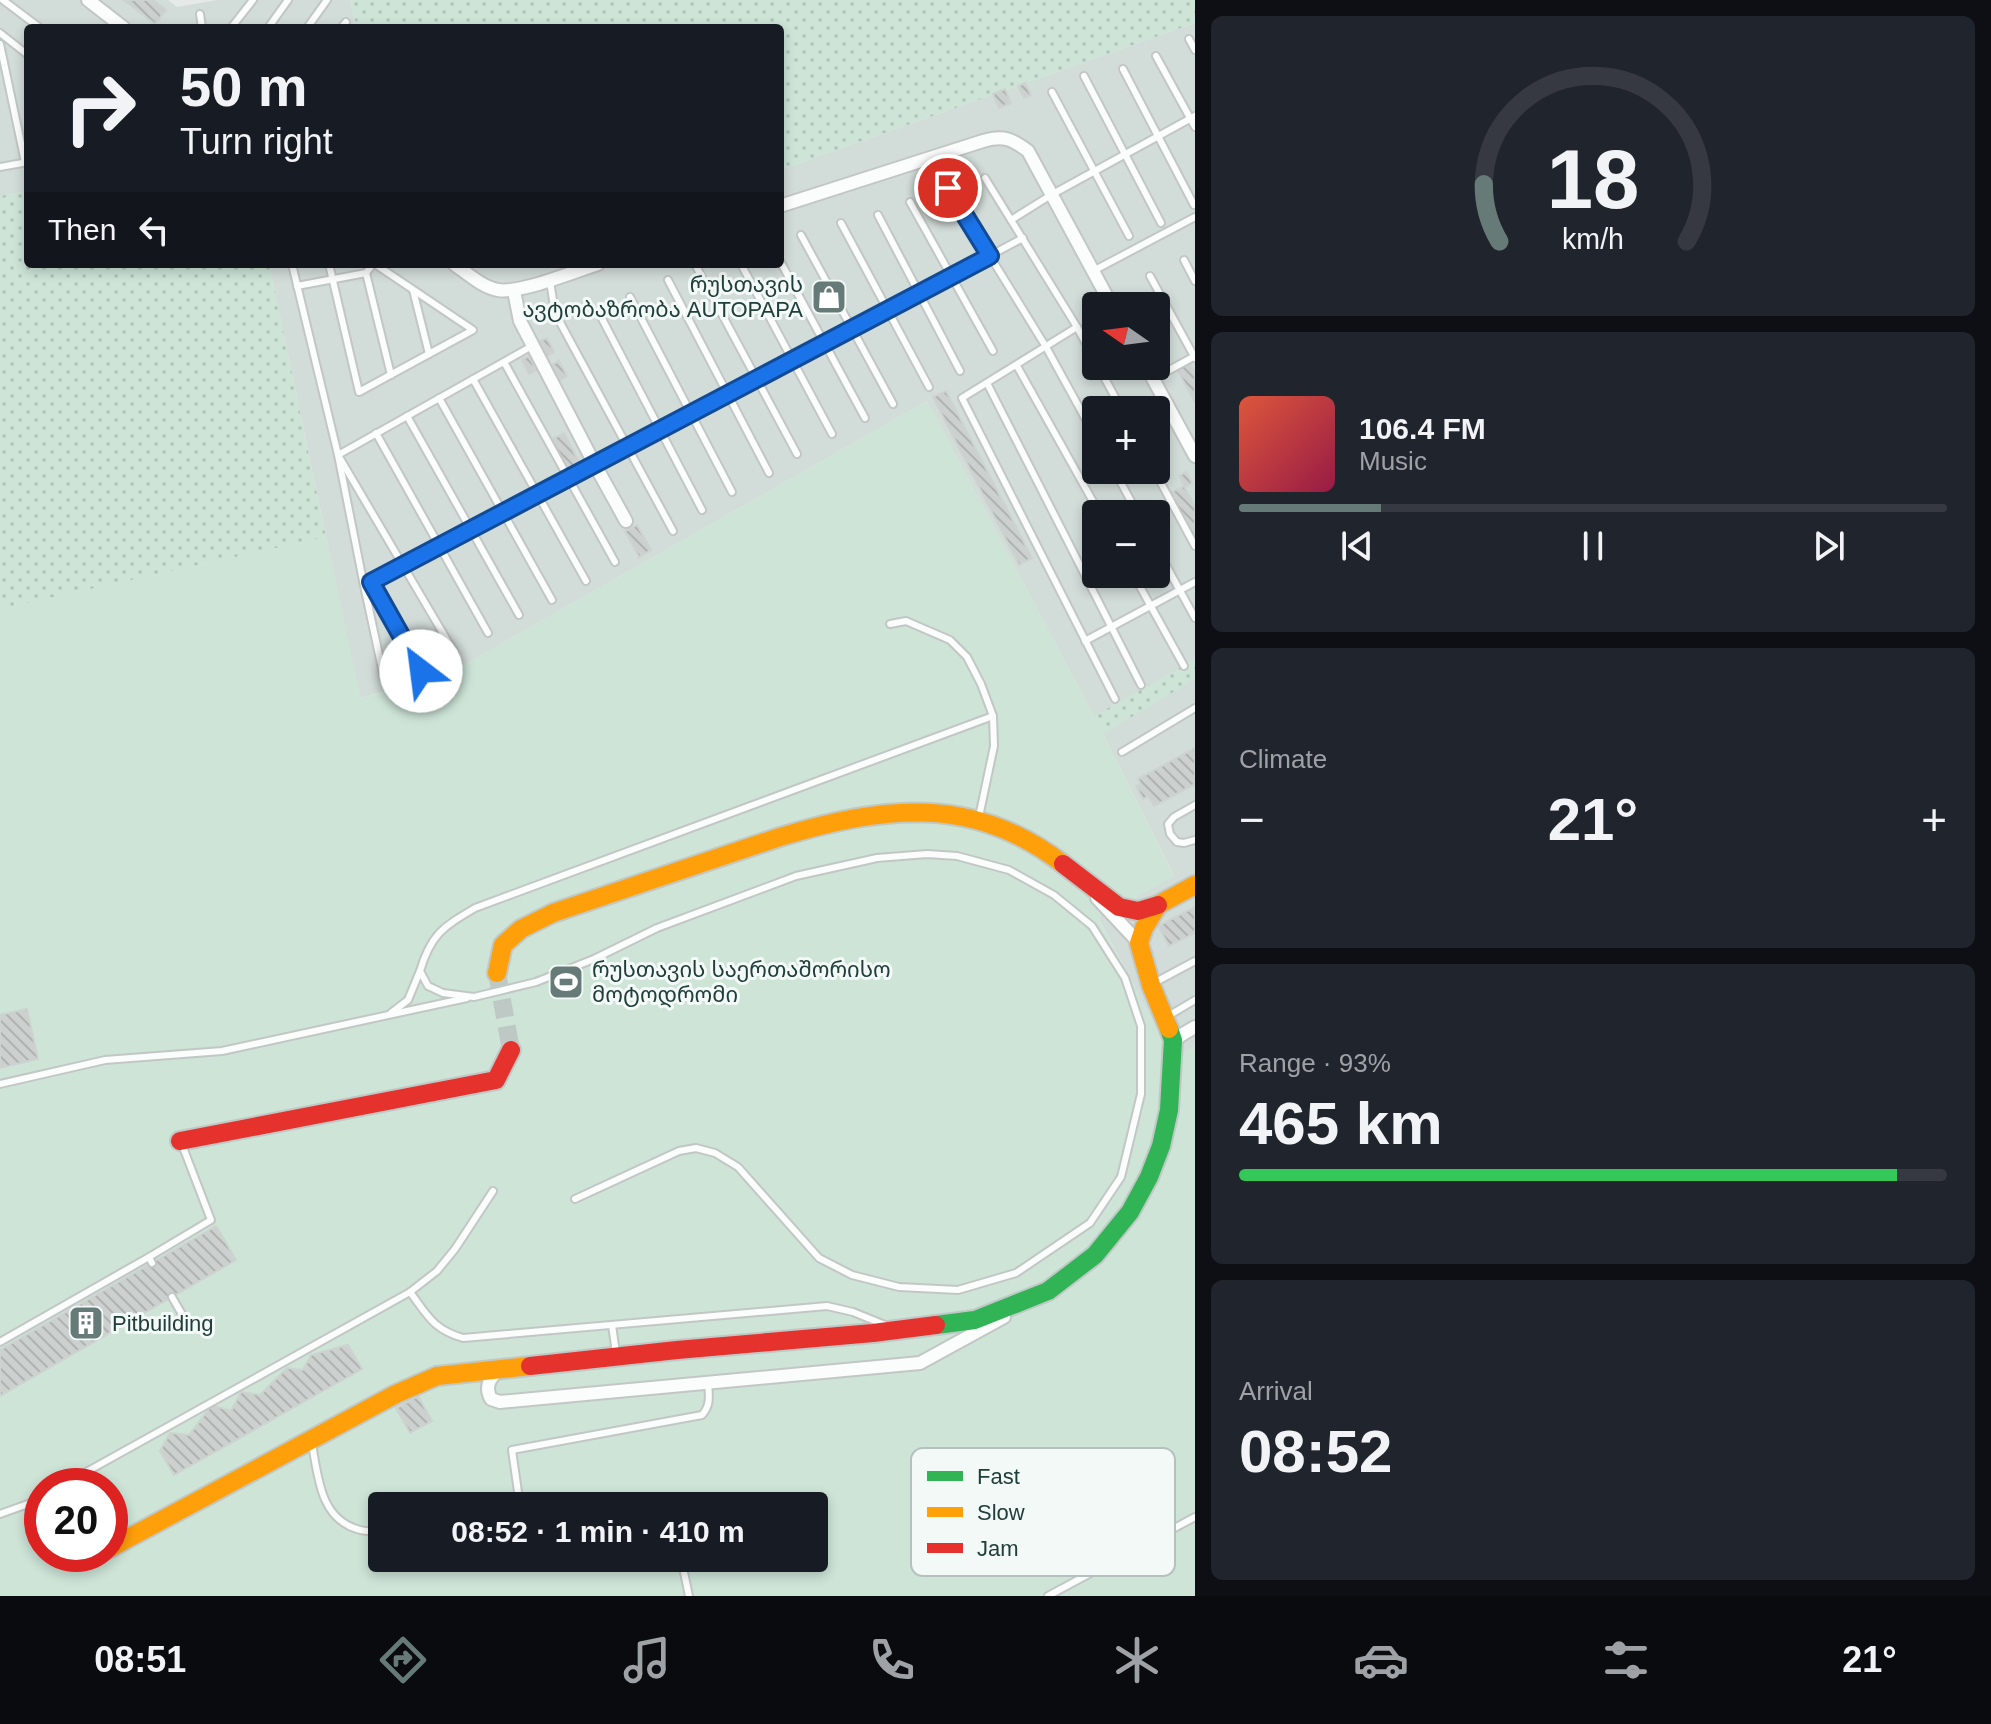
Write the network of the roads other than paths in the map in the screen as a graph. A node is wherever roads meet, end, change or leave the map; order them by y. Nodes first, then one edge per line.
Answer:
1 (3, 0) edge
2 (88, 0) edge
3 (253, 0) edge
4 (288, 0) edge
5 (327, 0) edge
6 (200, 14) dead end
7 (35, 24) edge
8 (119, 24) edge
9 (201, 24) edge
10 (234, 24) edge
11 (271, 24) edge
12 (310, 24) edge
13 (0, 33) edge
14 (1189, 39) dead end
15 (0, 44) edge
16 (1195, 50) edge
17 (24, 52) edge
18 (1156, 56) dead end
19 (1123, 69) dead end
20 (1084, 76) dead end
21 (1052, 92) dead end
22 (1193, 118) edge
23 (1195, 127) edge
24 (1158, 136) junction
25 (24, 153) edge
26 (1125, 155) junction
27 (24, 162) edge
28 (0, 167) edge
29 (1094, 171) junction
30 (985, 178) dead end
31 (948, 188) dead end
32 (1051, 195) junction
33 (910, 202) dead end
34 (784, 205) edge
35 (1194, 205) edge
36 (878, 215) dead end
37 (1195, 217) edge
38 (1011, 220) junction
39 (841, 223) dead end
40 (1161, 223) dead end
41 (801, 235) dead end
42 (1129, 236) dead end
43 (1023, 238) junction
44 (990, 256) junction
45 (1184, 260) dead end
46 (293, 268) edge
47 (330, 268) edge
48 (374, 268) edge
49 (382, 268) edge
50 (460, 268) edge
51 (585, 268) edge
52 (697, 268) edge
53 (743, 268) edge
54 (784, 268) edge
55 (1093, 271) junction
56 (366, 273) junction
57 (951, 276) junction
58 (1150, 276) dead end
59 (333, 279) junction
60 (550, 279) junction
61 (668, 280) dead end
62 (1195, 281) edge
63 (297, 286) junction
64 (413, 290) junction
65 (514, 291) junction
66 (1104, 292) edge
67 (919, 294) junction
68 (630, 297) dead end
69 (888, 310) junction
70 (599, 313) dead end
71 (1077, 327) junction
72 (852, 330) junction
73 (1082, 336) edge
74 (825, 344) junction
75 (532, 346) junction
76 (1046, 347) junction
77 (993, 351) dead end
78 (429, 354) junction
79 (1195, 357) edge
80 (793, 361) junction
81 (504, 362) junction
82 (1017, 366) junction
83 (1170, 370) edge
84 (960, 371) dead end
85 (391, 375) junction
86 (473, 379) junction
87 (757, 380) junction
88 (1154, 380) edge
89 (987, 383) junction
90 (929, 387) dead end
91 (728, 395) junction
92 (439, 398) junction
93 (893, 404) dead end
94 (1082, 413) edge
95 (691, 415) junction
96 (407, 416) junction
97 (865, 418) dead end
98 (661, 431) junction
99 (376, 433) junction
100 (832, 434) dead end
101 (628, 448) junction
102 (797, 454) dead end
103 (338, 455) junction
104 (1195, 456) edge
105 (595, 465) junction
106 (769, 473) dead end
107 (569, 479) junction
108 (1162, 484) edge
109 (732, 492) dead end
110 (538, 495) junction
111 (1092, 500) edge
112 (702, 510) dead end
113 (503, 513) junction
114 (626, 521) dead end
115 (471, 530) junction
116 (673, 531) dead end
117 (1195, 546) edge
118 (440, 547) junction
119 (615, 562) dead end
120 (403, 566) junction
121 (1170, 572) edge
122 (586, 581) dead end
123 (367, 582) junction
124 (1195, 582) edge
125 (1141, 588) edge
126 (552, 600) dead end
127 (1151, 606) junction
128 (519, 615) dead end
129 (1195, 618) edge
130 (890, 624) dead end
131 (1111, 627) junction
132 (488, 633) dead end
133 (1085, 641) junction
134 (454, 652) dead end
135 (1184, 666) dead end
136 (421, 671) dead end
137 (384, 678) dead end
138 (1141, 685) dead end
139 (1115, 699) dead end
140 (1195, 708) edge
141 (993, 716) junction
142 (1122, 752) dead end
143 (1195, 805) edge
144 (979, 820) junction
145 (1195, 840) edge
146 (1195, 885) edge
147 (1090, 886) junction
148 (1158, 905) junction
149 (1139, 943) junction
150 (1195, 961) edge
151 (420, 971) junction
152 (497, 973) tunnel mouth
153 (1151, 985) junction
154 (474, 997) junction
155 (1195, 1000) edge
156 (390, 1014) junction
157 (1165, 1018) junction
158 (1195, 1027) edge
159 (1173, 1040) junction
160 (511, 1050) tunnel mouth
161 (0, 1084) edge
162 (180, 1141) joint
163 (493, 1191) dead end
164 (575, 1199) dead end
165 (1048, 1291) junction
166 (410, 1292) junction
167 (172, 1297) dead end
168 (187, 1323) dead end
169 (612, 1325) junction
170 (904, 1329) junction
171 (0, 1342) edge
172 (616, 1357) junction
173 (501, 1369) junction
174 (708, 1383) junction
175 (311, 1440) junction
176 (93, 1468) edge
177 (518, 1492) edge
178 (24, 1505) edge
179 (0, 1514) edge
180 (1195, 1517) edge
181 (1175, 1528) edge
182 (368, 1531) edge
183 (128, 1538) edge
184 (684, 1572) edge
185 (1085, 1576) edge
186 (689, 1596) edge
187 (1048, 1596) edge

1 - 7 lane
2 - 8 street
3 - 10 lane
4 - 11 lane
5 - 12 lane
6 - 9 lane
13 - 17 lane
14 - 16 lane
15 - 25 lane
18 - 22 lane
19 - 24 lane
20 - 26 lane
21 - 29 lane
22 - 23 lane
22 - 24 lane
24 - 26 lane
24 - 35 lane
26 - 29 lane
26 - 40 lane
27 - 28 lane
29 - 32 lane
29 - 42 lane
30 - 38 lane
31 - 44 lane
32 - 34 street
32 - 38 lane
32 - 55 street
33 - 57 lane
36 - 67 lane
37 - 55 lane
38 - 43 lane
39 - 69 lane
41 - 72 lane
43 - 44 lane
43 - 71 lane
44 - 57 lane
44 - 76 lane
45 - 62 lane
46 - 63 lane
47 - 59 lane
48 - 56 lane
49 - 64 lane
50 - 65 street
51 - 60 street
52 - 87 lane
53 - 80 lane
54 - 74 lane
55 - 66 street
56 - 59 lane
56 - 85 lane
57 - 67 lane
57 - 77 lane
58 - 79 lane
59 - 63 lane
59 - 85 lane
60 - 65 street
60 - 101 lane
61 - 91 lane
63 - 103 lane
64 - 78 lane
64 - 78 lane
65 - 75 street
67 - 69 lane
67 - 84 lane
68 - 95 lane
69 - 72 lane
69 - 90 lane
70 - 98 lane
71 - 73 lane
71 - 76 lane
72 - 74 lane
72 - 93 lane
74 - 80 lane
74 - 97 lane
75 - 81 lane
75 - 105 street
76 - 82 lane
76 - 94 lane
78 - 85 lane
79 - 83 lane
80 - 87 lane
80 - 100 lane
81 - 86 lane
81 - 107 lane
82 - 89 lane
82 - 111 lane
86 - 92 lane
86 - 110 lane
87 - 91 lane
87 - 102 lane
88 - 104 street
89 - 131 lane
89 - 133 lane
91 - 95 lane
91 - 106 lane
92 - 96 lane
92 - 113 lane
95 - 98 lane
95 - 109 lane
96 - 99 lane
96 - 115 lane
98 - 101 lane
98 - 112 lane
99 - 103 lane
99 - 118 lane
101 - 105 lane
101 - 116 lane
103 - 120 lane
103 - 123 lane
105 - 107 lane
105 - 114 street
107 - 110 lane
107 - 119 lane
108 - 117 lane
110 - 113 lane
110 - 122 lane
113 - 115 lane
113 - 126 lane
115 - 118 lane
115 - 128 lane
118 - 120 lane
118 - 132 lane
120 - 123 lane
120 - 134 lane
121 - 129 lane
123 - 136 lane
123 - 137 lane
124 - 127 lane
125 - 127 lane
127 - 131 lane
127 - 135 lane
130 - 141 lane
131 - 133 lane
131 - 138 lane
133 - 139 lane
140 - 142 lane
141 - 144 lane
141 - 151 lane
143 - 145 lane
144 - 147 street
144 - 152 street
146 - 148 street
147 - 148 street
147 - 149 street
148 - 149 street
149 - 153 street
150 - 153 lane
151 - 154 lane
151 - 156 lane
153 - 157 street
154 - 156 lane
154 - 164 lane
155 - 157 lane
156 - 161 lane
157 - 159 street
158 - 159 street
159 - 165 street
160 - 162 street
162 - 171 lane
163 - 166 lane
165 - 170 street
165 - 174 street
166 - 169 lane
166 - 176 lane
167 - 168 lane
169 - 170 lane
169 - 172 lane
170 - 172 street
172 - 173 street
173 - 174 street
173 - 175 street
174 - 177 lane
175 - 182 lane
175 - 183 street
178 - 179 lane
180 - 181 lane
184 - 186 lane
185 - 187 lane

